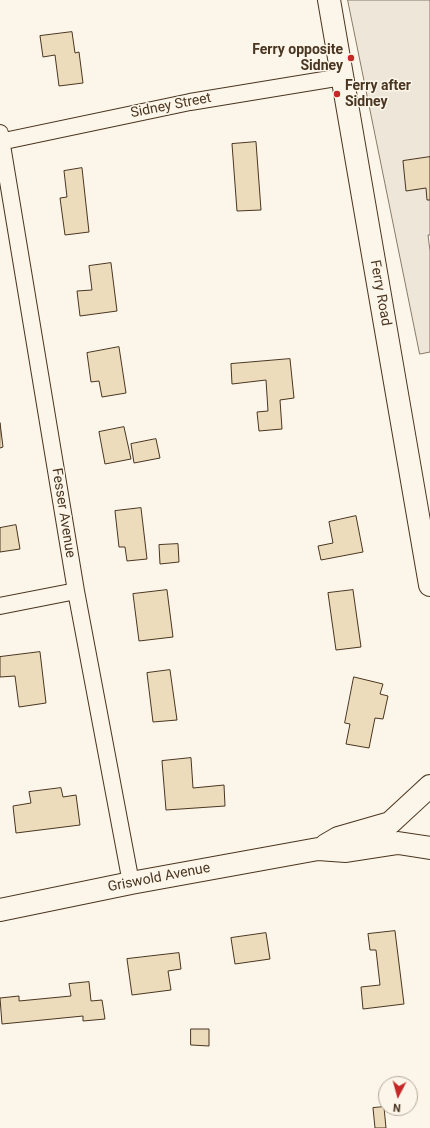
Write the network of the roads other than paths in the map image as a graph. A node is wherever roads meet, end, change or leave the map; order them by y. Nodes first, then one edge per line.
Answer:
1 (329, 0) edge
2 (342, 76) junction
3 (1, 139) edge
4 (430, 585) edge
5 (76, 591) junction
6 (0, 606) edge
7 (430, 786) edge
8 (430, 848) edge
9 (318, 849) junction
10 (131, 883) junction
11 (0, 910) edge

1 - 2 main road, Ferry Road
2 - 3 street, Sidney Street
2 - 4 main road, Ferry Road
3 - 5 street, Fesser Avenue
5 - 6 street
5 - 10 street, Fesser Avenue
7 - 9 main road
8 - 9 main road
9 - 10 main road, Griswold Avenue
10 - 11 main road, Griswold Avenue

